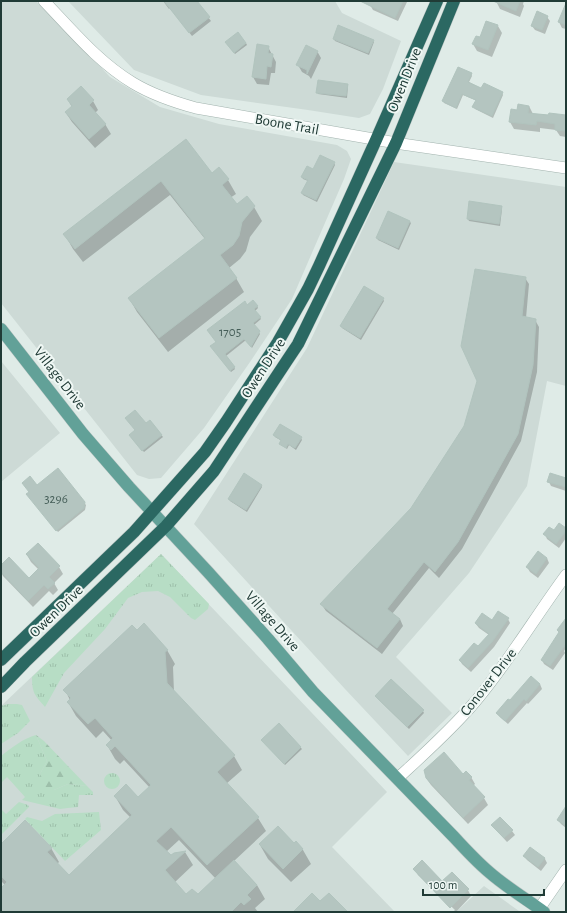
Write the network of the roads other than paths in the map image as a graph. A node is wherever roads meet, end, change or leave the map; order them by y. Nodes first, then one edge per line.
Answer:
1 (44, 1) edge
2 (437, 1) edge
3 (454, 1) edge
4 (376, 140) junction
5 (396, 143) junction
6 (566, 168) edge
7 (2, 332) edge
8 (152, 512) junction
9 (166, 526) junction
10 (566, 574) edge
11 (1, 660) edge
12 (1, 687) edge
13 (398, 778) junction
14 (566, 870) edge
15 (542, 910) edge

1 - 4 street, Boone Trail
2 - 4 highway, Owen Drive
3 - 5 highway, Owen Drive
4 - 5 street, Boone Trail
4 - 8 highway, Owen Drive
5 - 6 street, Boone Trail
5 - 9 highway, Owen Drive
7 - 8 main road, Village Drive
8 - 9 main road, Village Drive
8 - 11 highway, Owen Drive
9 - 12 highway, Owen Drive
9 - 13 main road, Village Drive
10 - 13 street, Conover Drive
13 - 15 main road, Village Drive
14 - 15 street

